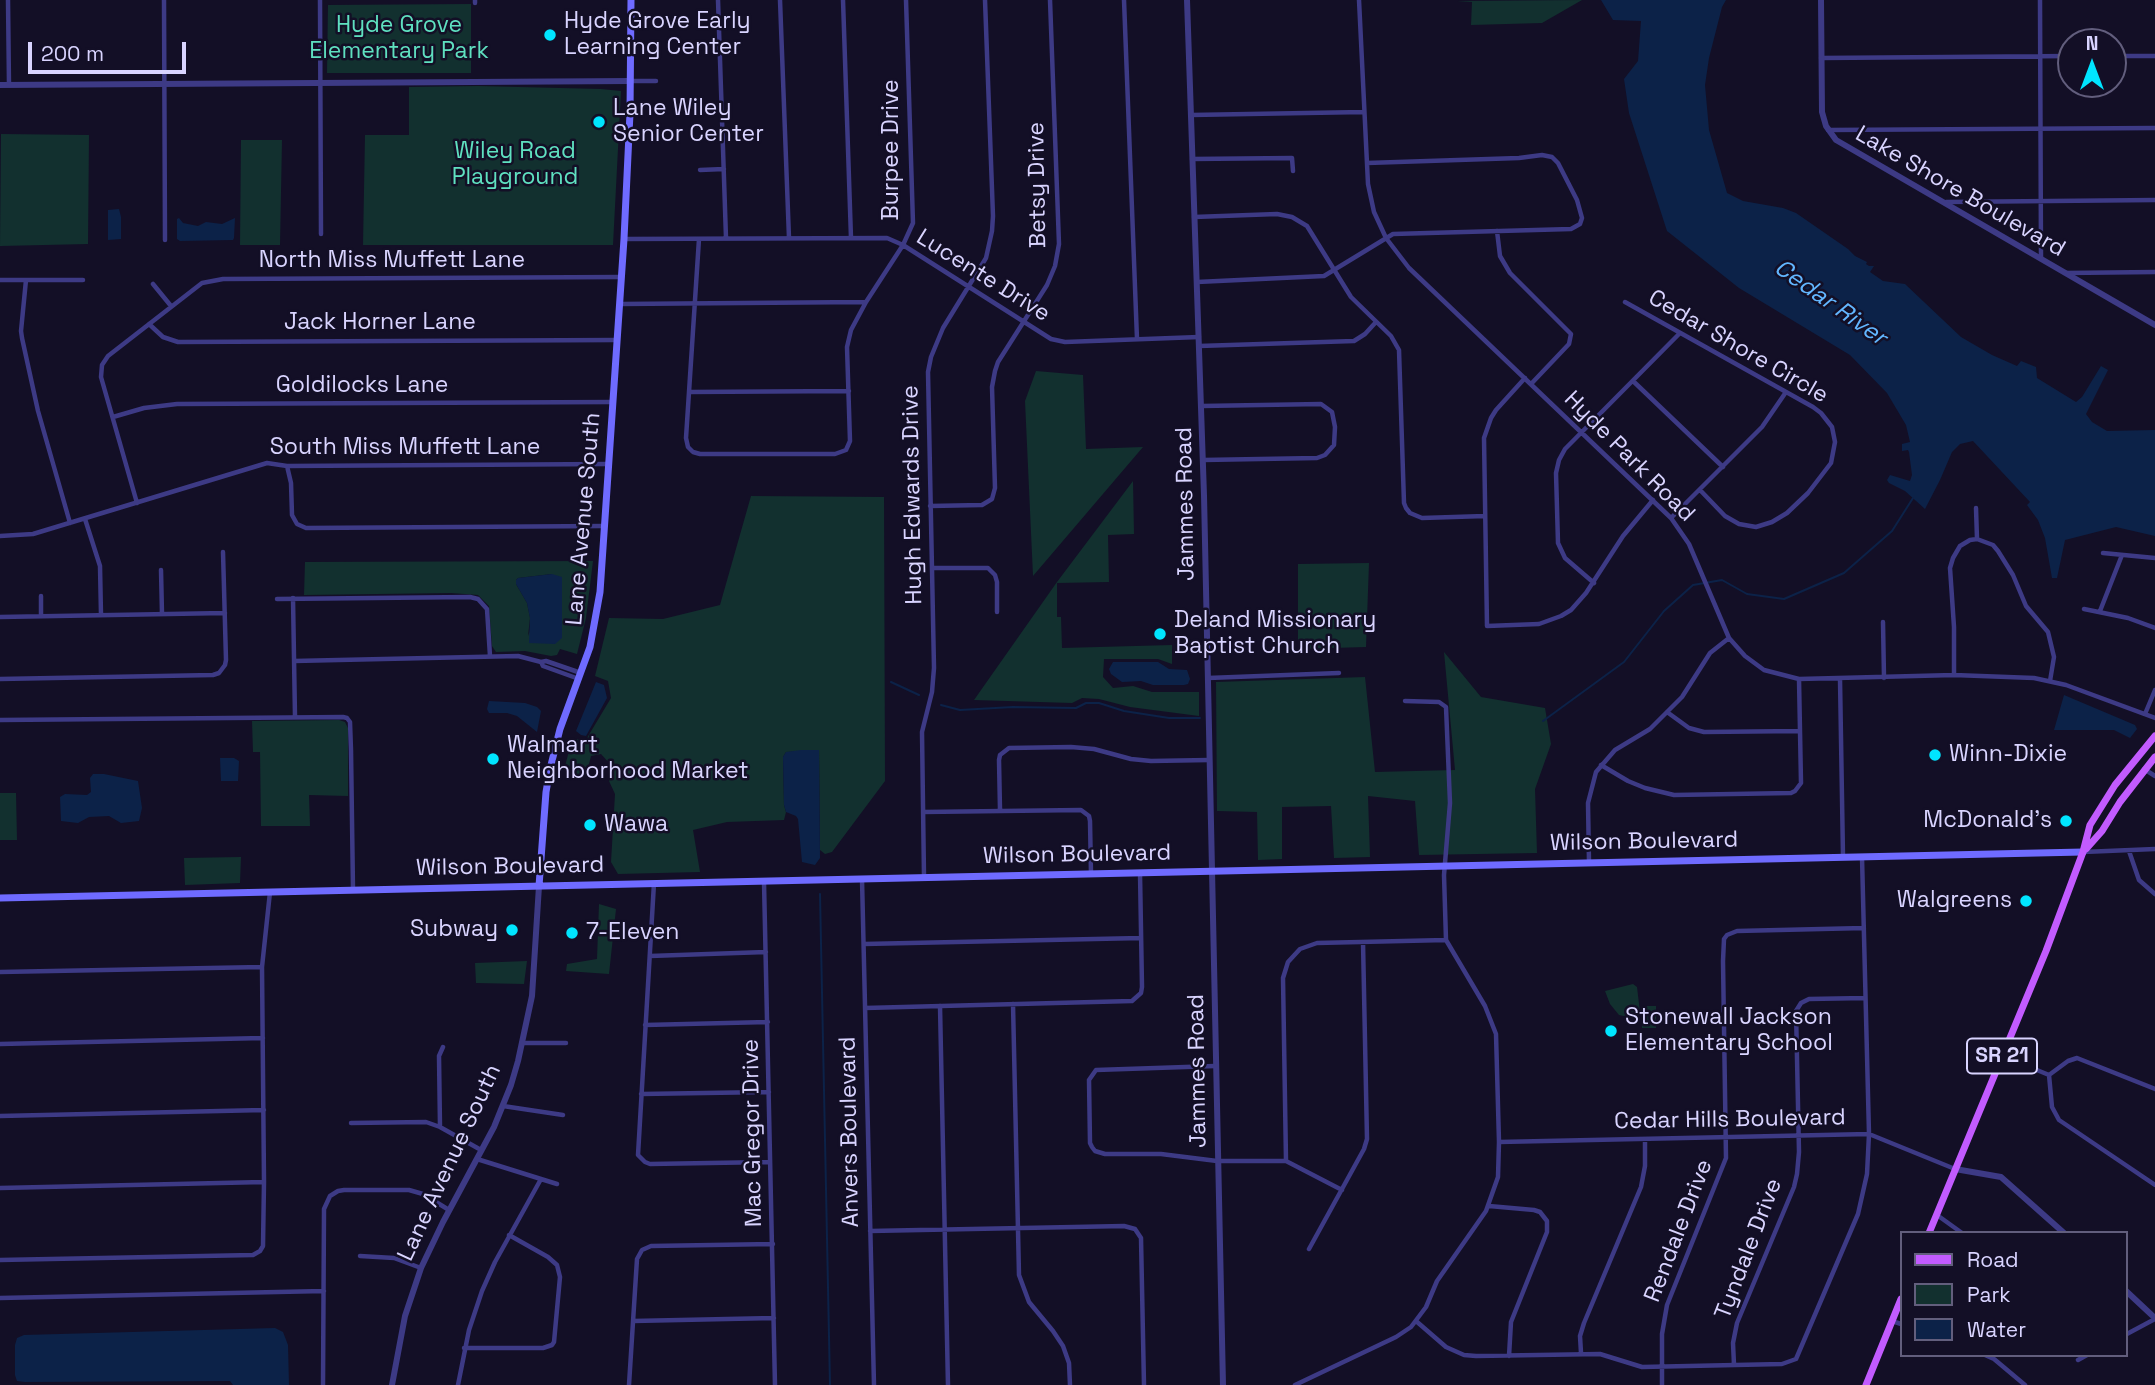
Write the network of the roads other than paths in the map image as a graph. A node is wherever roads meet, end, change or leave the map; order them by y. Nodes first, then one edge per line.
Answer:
1 (8, 0) edge
2 (164, 0) edge
3 (320, 0) edge
4 (631, 0) edge
5 (718, 0) edge
6 (780, 0) edge
7 (843, 0) edge
8 (906, 0) edge
9 (985, 0) edge
10 (1050, 0) edge
11 (1124, 0) edge
12 (1187, 0) edge
13 (1359, 0) edge
14 (1821, 0) edge
15 (2039, 0) edge
16 (2057, 56) edge
17 (2127, 56) edge
18 (2155, 56) edge
19 (2040, 57) junction
20 (1821, 58) junction
21 (631, 81) junction
22 (656, 81) dead end
23 (320, 82) junction
24 (164, 84) junction
25 (0, 85) edge
26 (9, 85) junction
27 (1364, 112) junction
28 (1191, 115) junction
29 (2040, 128) junction
30 (2155, 128) edge
31 (1828, 130) junction
32 (1192, 159) junction
33 (1367, 163) junction
34 (724, 169) junction
35 (700, 170) dead end
36 (1293, 171) dead end
37 (2041, 200) junction
38 (2155, 200) edge
39 (1942, 202) junction
40 (1194, 217) junction
41 (1497, 231) junction
42 (321, 234) dead end
43 (726, 238) junction
44 (789, 238) junction
45 (851, 238) junction
46 (1386, 238) junction
47 (624, 239) junction
48 (699, 239) junction
49 (166, 240) dead end
50 (903, 245) junction
51 (2041, 259) junction
52 (1334, 270) junction
53 (2065, 272) junction
54 (2155, 272) edge
55 (622, 277) junction
56 (0, 280) edge
57 (26, 280) junction
58 (82, 280) dead end
59 (1197, 282) junction
60 (153, 285) dead end
61 (969, 288) junction
62 (866, 302) junction
63 (1625, 302) dead end
64 (620, 304) junction
65 (695, 304) junction
66 (171, 306) junction
67 (1376, 322) junction
68 (1023, 323) junction
69 (149, 324) junction
70 (2155, 326) edge
71 (1681, 333) junction
72 (1199, 337) junction
73 (1137, 339) junction
74 (618, 340) junction
75 (1199, 346) junction
76 (1525, 378) junction
77 (1633, 381) junction
78 (1531, 384) junction
79 (849, 391) junction
80 (689, 392) junction
81 (1787, 393) junction
82 (614, 402) junction
83 (1202, 406) junction
84 (113, 417) junction
85 (1582, 432) junction
86 (1203, 460) junction
87 (610, 464) junction
88 (287, 466) junction
89 (1723, 467) junction
90 (1700, 490) junction
91 (1653, 500) junction
92 (137, 503) junction
93 (930, 506) junction
94 (1976, 508) dead end
95 (1485, 516) junction
96 (1671, 518) junction
97 (85, 519) junction
98 (70, 523) junction
99 (605, 526) junction
100 (0, 536) edge
101 (1977, 539) junction
102 (222, 552) dead end
103 (2103, 553) dead end
104 (2122, 555) junction
105 (2155, 558) edge
106 (932, 568) junction
107 (161, 570) dead end
108 (1594, 583) junction
109 (41, 596) dead end
110 (293, 598) junction
111 (277, 599) dead end
112 (2084, 609) dead end
113 (2099, 611) junction
114 (997, 612) dead end
115 (225, 613) junction
116 (162, 614) junction
117 (101, 615) junction
118 (41, 616) junction
119 (0, 617) edge
120 (1883, 622) dead end
121 (2154, 626) edge
122 (1729, 638) junction
123 (490, 656) junction
124 (294, 661) junction
125 (1339, 673) dead end
126 (1954, 675) junction
127 (580, 676) junction
128 (1208, 678) junction
129 (1884, 678) junction
130 (1799, 679) junction
131 (1840, 679) junction
132 (0, 680) edge
133 (2050, 681) junction
134 (2155, 690) edge
135 (1405, 701) dead end
136 (1667, 712) junction
137 (2145, 714) junction
138 (295, 717) junction
139 (2155, 718) edge
140 (0, 720) edge
141 (1800, 731) junction
142 (2155, 736) edge
143 (2155, 757) edge
144 (1209, 760) junction
145 (1601, 765) junction
146 (2144, 769) junction
147 (2155, 776) edge
148 (1000, 810) junction
149 (923, 812) junction
150 (2155, 849) edge
151 (2129, 851) junction
152 (2083, 852) junction
153 (1843, 857) junction
154 (1862, 857) junction
155 (1589, 862) junction
156 (1446, 866) junction
157 (1211, 872) junction
158 (1140, 873) junction
159 (1091, 874) junction
160 (924, 877) junction
161 (862, 878) junction
162 (764, 881) junction
163 (654, 883) junction
164 (539, 886) junction
165 (353, 890) junction
166 (270, 892) junction
167 (2155, 894) edge
168 (0, 898) edge
169 (1864, 928) junction
170 (1141, 938) junction
171 (1446, 940) junction
172 (1363, 942) junction
173 (864, 944) junction
174 (766, 953) junction
175 (650, 956) junction
176 (262, 967) junction
177 (0, 972) edge
178 (1865, 998) junction
179 (1013, 1004) junction
180 (940, 1006) junction
181 (865, 1008) junction
182 (768, 1023) junction
183 (645, 1025) junction
184 (263, 1038) junction
185 (523, 1043) junction
186 (566, 1043) dead end
187 (0, 1044) edge
188 (443, 1047) dead end
189 (2003, 1056) junction
190 (1215, 1066) junction
191 (2049, 1075) junction
192 (2155, 1089) edge
193 (769, 1092) junction
194 (641, 1094) junction
195 (503, 1106) junction
196 (264, 1110) junction
197 (563, 1115) dead end
198 (0, 1116) edge
199 (351, 1122) dead end
200 (440, 1127) junction
201 (1869, 1135) junction
202 (1799, 1136) junction
203 (1727, 1137) junction
204 (1645, 1139) junction
205 (1499, 1142) junction
206 (482, 1150) junction
207 (477, 1159) junction
208 (1217, 1161) junction
209 (1286, 1161) junction
210 (770, 1162) junction
211 (1955, 1169) junction
212 (541, 1180) junction
213 (264, 1182) junction
214 (557, 1184) dead end
215 (2155, 1185) edge
216 (0, 1188) edge
217 (1342, 1190) junction
218 (1489, 1206) junction
219 (449, 1210) junction
220 (1936, 1215) junction
221 (1018, 1228) junction
222 (945, 1230) junction
223 (870, 1231) junction
224 (1930, 1231) edge
225 (1959, 1231) edge
226 (2062, 1231) edge
227 (509, 1235) junction
228 (773, 1244) junction
229 (1309, 1249) dead end
230 (360, 1256) dead end
231 (0, 1259) edge
232 (421, 1268) junction
233 (324, 1290) junction
234 (2127, 1292) edge
235 (0, 1298) edge
236 (1899, 1304) edge
237 (774, 1318) junction
238 (2155, 1318) edge
239 (633, 1321) junction
240 (1416, 1321) junction
241 (1892, 1321) junction
242 (1899, 1323) edge
243 (2127, 1334) edge
244 (464, 1348) junction
245 (1581, 1354) junction
246 (1509, 1356) junction
247 (1990, 1357) edge
248 (2083, 1357) edge
249 (2078, 1360) dead end
250 (1734, 1365) junction
251 (1661, 1367) junction
252 (1308, 1378) junction
253 (323, 1385) edge
254 (392, 1385) edge
255 (458, 1385) edge
256 (629, 1385) edge
257 (775, 1385) edge
258 (874, 1385) edge
259 (948, 1385) edge
260 (1070, 1385) edge
261 (1144, 1385) edge
262 (1223, 1385) edge
263 (1295, 1385) edge
264 (1312, 1385) edge
265 (1662, 1385) edge
266 (1866, 1385) edge
267 (2025, 1385) edge

1 - 26 street
2 - 24 street
3 - 23 street
4 - 21 main road, Lane Avenue South
5 - 34 street
6 - 44 street
7 - 45 street
8 - 50 street, Burpee Drive
9 - 61 street, Hugh Edwards Drive
10 - 68 street, Betsy Drive
11 - 73 street
12 - 28 street, Jammes Road
13 - 27 street, Hyde Park Road
14 - 20 street, Lake Shore Boulevard
15 - 19 street
16 - 19 street
17 - 18 street
19 - 20 street
19 - 29 street
20 - 31 street, Lake Shore Boulevard
21 - 22 street
21 - 23 street
21 - 47 main road, Lane Avenue South
23 - 24 street
23 - 42 street
24 - 26 street
24 - 49 street
25 - 26 street
27 - 28 street
27 - 33 street, Hyde Park Road
28 - 32 street, Jammes Road
29 - 30 street
29 - 31 street
29 - 37 street
31 - 39 street, Lake Shore Boulevard
32 - 36 street
32 - 40 street, Jammes Road
33 - 41 street
33 - 46 street, Hyde Park Road
34 - 35 street
34 - 43 street
37 - 38 street
37 - 39 street
37 - 51 street
39 - 51 street, Lake Shore Boulevard
40 - 52 street
40 - 59 street, Jammes Road
41 - 46 street
41 - 78 street
43 - 44 street, Lucente Drive
43 - 48 street, Lucente Drive
44 - 45 street, Lucente Drive
45 - 50 street, Lucente Drive
46 - 52 street
46 - 76 street, Hyde Park Road
47 - 48 street, Lucente Drive
47 - 55 main road, Lane Avenue South
48 - 65 street
50 - 61 street, Lucente Drive
50 - 62 street, Burpee Drive
51 - 53 street, Lake Shore Boulevard
52 - 59 street
52 - 67 street
53 - 54 street
53 - 70 street, Lake Shore Boulevard
55 - 64 main road, Lane Avenue South
55 - 66 street, North Miss Muffett Lane
56 - 57 street
57 - 58 street
57 - 98 street
59 - 72 street, Jammes Road
60 - 66 street
61 - 68 street, Lucente Drive
61 - 93 street, Hugh Edwards Drive
62 - 65 street
62 - 79 street, Burpee Drive
63 - 71 street, Cedar Shore Circle
64 - 65 street
64 - 74 main road, Lane Avenue South
65 - 80 street
66 - 69 street, North Miss Muffett Lane
67 - 75 street
67 - 95 street
68 - 73 street, Lucente Drive
68 - 93 street, Betsy Drive
69 - 74 street, Jack Horner Lane
69 - 84 street, North Miss Muffett Lane
71 - 77 street
71 - 81 street, Cedar Shore Circle
72 - 73 street, Lucente Drive
72 - 75 street, Jammes Road
74 - 82 main road, Lane Avenue South
75 - 83 street, Jammes Road
76 - 78 street, Hyde Park Road
76 - 95 street
77 - 85 street
77 - 89 street
78 - 85 street, Hyde Park Road
79 - 80 street
79 - 80 street, Burpee Drive
81 - 89 street
81 - 90 street, Cedar Shore Circle
82 - 84 street, Goldilocks Lane
82 - 87 main road, Lane Avenue South
83 - 86 street, Jammes Road
83 - 86 street
84 - 92 street
85 - 91 street, Hyde Park Road
85 - 108 street
86 - 128 street, Jammes Road
87 - 88 street, South Miss Muffett Lane
87 - 99 main road, Lane Avenue South
88 - 92 street, South Miss Muffett Lane
88 - 99 street
89 - 90 street
90 - 96 street
91 - 96 street, Hyde Park Road
91 - 108 street
92 - 97 street, South Miss Muffett Lane
93 - 106 street, Hugh Edwards Drive
94 - 101 street
95 - 108 street
96 - 122 street, Hyde Park Road
97 - 98 street, South Miss Muffett Lane
97 - 117 street
98 - 100 street, South Miss Muffett Lane
99 - 127 main road, Lane Avenue South
101 - 126 street
101 - 133 street
102 - 115 street
103 - 104 street
104 - 105 street
104 - 113 street
106 - 114 street
106 - 149 street, Hugh Edwards Drive
107 - 116 street
109 - 118 street
110 - 111 street
110 - 123 street
110 - 124 street
112 - 113 street
113 - 121 street
115 - 116 street
115 - 132 street
116 - 117 street
117 - 118 street
118 - 119 street
120 - 129 street
122 - 130 street, Hyde Park Road
122 - 136 street
123 - 124 street
123 - 127 street
124 - 138 street
125 - 128 street
126 - 129 street, Hyde Park Road
126 - 133 street, Hyde Park Road
127 - 164 main road, Lane Avenue South
128 - 144 street, Jammes Road
129 - 131 street, Hyde Park Road
130 - 131 street, Hyde Park Road
130 - 141 street
131 - 153 street
133 - 137 street, Hyde Park Road
134 - 137 street
135 - 156 street
136 - 141 street
136 - 145 street
137 - 139 street, Hyde Park Road
138 - 140 street
138 - 165 street
141 - 145 street
142 - 152 main road, SR 21
143 - 146 main road, SR 21
144 - 148 street
144 - 157 street, Jammes Road
145 - 155 street
146 - 147 street
146 - 152 main road, SR 21
148 - 149 street
148 - 159 street
149 - 160 street, Hugh Edwards Drive
150 - 151 street, Wilson Boulevard
151 - 152 street, Wilson Boulevard
151 - 167 street
152 - 154 main road, Wilson Boulevard
152 - 189 main road, SR 21
153 - 154 main road, Wilson Boulevard
153 - 155 main road, Wilson Boulevard
154 - 169 street
155 - 156 main road, Wilson Boulevard
156 - 157 main road, Wilson Boulevard
156 - 171 street
157 - 158 main road, Wilson Boulevard
157 - 190 street, Jammes Road
158 - 159 main road, Wilson Boulevard
158 - 170 street
159 - 160 main road, Wilson Boulevard
160 - 161 main road, Wilson Boulevard
161 - 162 main road, Wilson Boulevard
161 - 173 street, Anvers Boulevard
162 - 163 main road, Wilson Boulevard
162 - 174 street, Mac Gregor Drive
163 - 164 main road, Wilson Boulevard
163 - 175 street
164 - 165 main road, Wilson Boulevard
164 - 185 street, Lane Avenue South
165 - 166 main road, Wilson Boulevard
166 - 168 main road, Wilson Boulevard
166 - 176 street
169 - 178 street
169 - 203 street, Rendale Drive
170 - 173 street
170 - 179 street
171 - 172 street
171 - 205 street
172 - 209 street
172 - 217 street
173 - 181 street, Anvers Boulevard
174 - 175 street
174 - 182 street, Mac Gregor Drive
175 - 183 street
176 - 177 street
176 - 184 street
178 - 201 street
178 - 202 street, Tyndale Drive
179 - 180 street
179 - 221 street
180 - 181 street
180 - 222 street
181 - 223 street, Anvers Boulevard
182 - 183 street
182 - 193 street, Mac Gregor Drive
183 - 194 street
184 - 187 street
184 - 196 street
185 - 186 street
185 - 195 street, Lane Avenue South
188 - 200 street
189 - 191 street
189 - 211 main road, SR 21
190 - 208 street, Jammes Road
190 - 208 street
191 - 192 street
191 - 215 street
193 - 194 street
193 - 210 street, Mac Gregor Drive
194 - 210 street
195 - 197 street
195 - 206 street, Lane Avenue South
196 - 198 street
196 - 213 street
199 - 200 street
200 - 206 street
201 - 202 street, Cedar Hills Boulevard
201 - 211 street, Cedar Hills Boulevard
201 - 250 street
202 - 203 street, Cedar Hills Boulevard
202 - 250 street, Tyndale Drive
203 - 204 street, Cedar Hills Boulevard
203 - 251 street, Rendale Drive
204 - 205 street, Cedar Hills Boulevard
204 - 245 street
205 - 218 street
206 - 207 street, Lane Avenue South
207 - 212 street
207 - 219 street, Lane Avenue South
208 - 209 street
208 - 262 street, Jammes Road
209 - 217 street
210 - 228 street, Mac Gregor Drive
211 - 220 main road, SR 21
211 - 226 street
212 - 214 street
212 - 227 street
213 - 216 street
213 - 231 street
217 - 229 street
218 - 240 street
218 - 246 street
219 - 232 street, Lane Avenue South
219 - 233 street
220 - 224 main road, SR 21
220 - 225 street
221 - 222 street
221 - 260 street
221 - 261 street
222 - 223 street
222 - 259 street
223 - 258 street, Anvers Boulevard
227 - 244 street
227 - 244 street
228 - 237 street, Mac Gregor Drive
228 - 239 street
230 - 232 street
232 - 254 street, Lane Avenue South
233 - 235 street
233 - 253 street
234 - 238 street
236 - 241 main road
237 - 239 street
237 - 257 street, Mac Gregor Drive
238 - 243 street
239 - 256 street
240 - 246 street
240 - 252 street
241 - 242 street
241 - 266 main road
244 - 255 street
245 - 246 street
245 - 251 street
247 - 267 street
248 - 249 street
250 - 251 street
251 - 265 street, Rendale Drive
252 - 263 street
252 - 264 street

